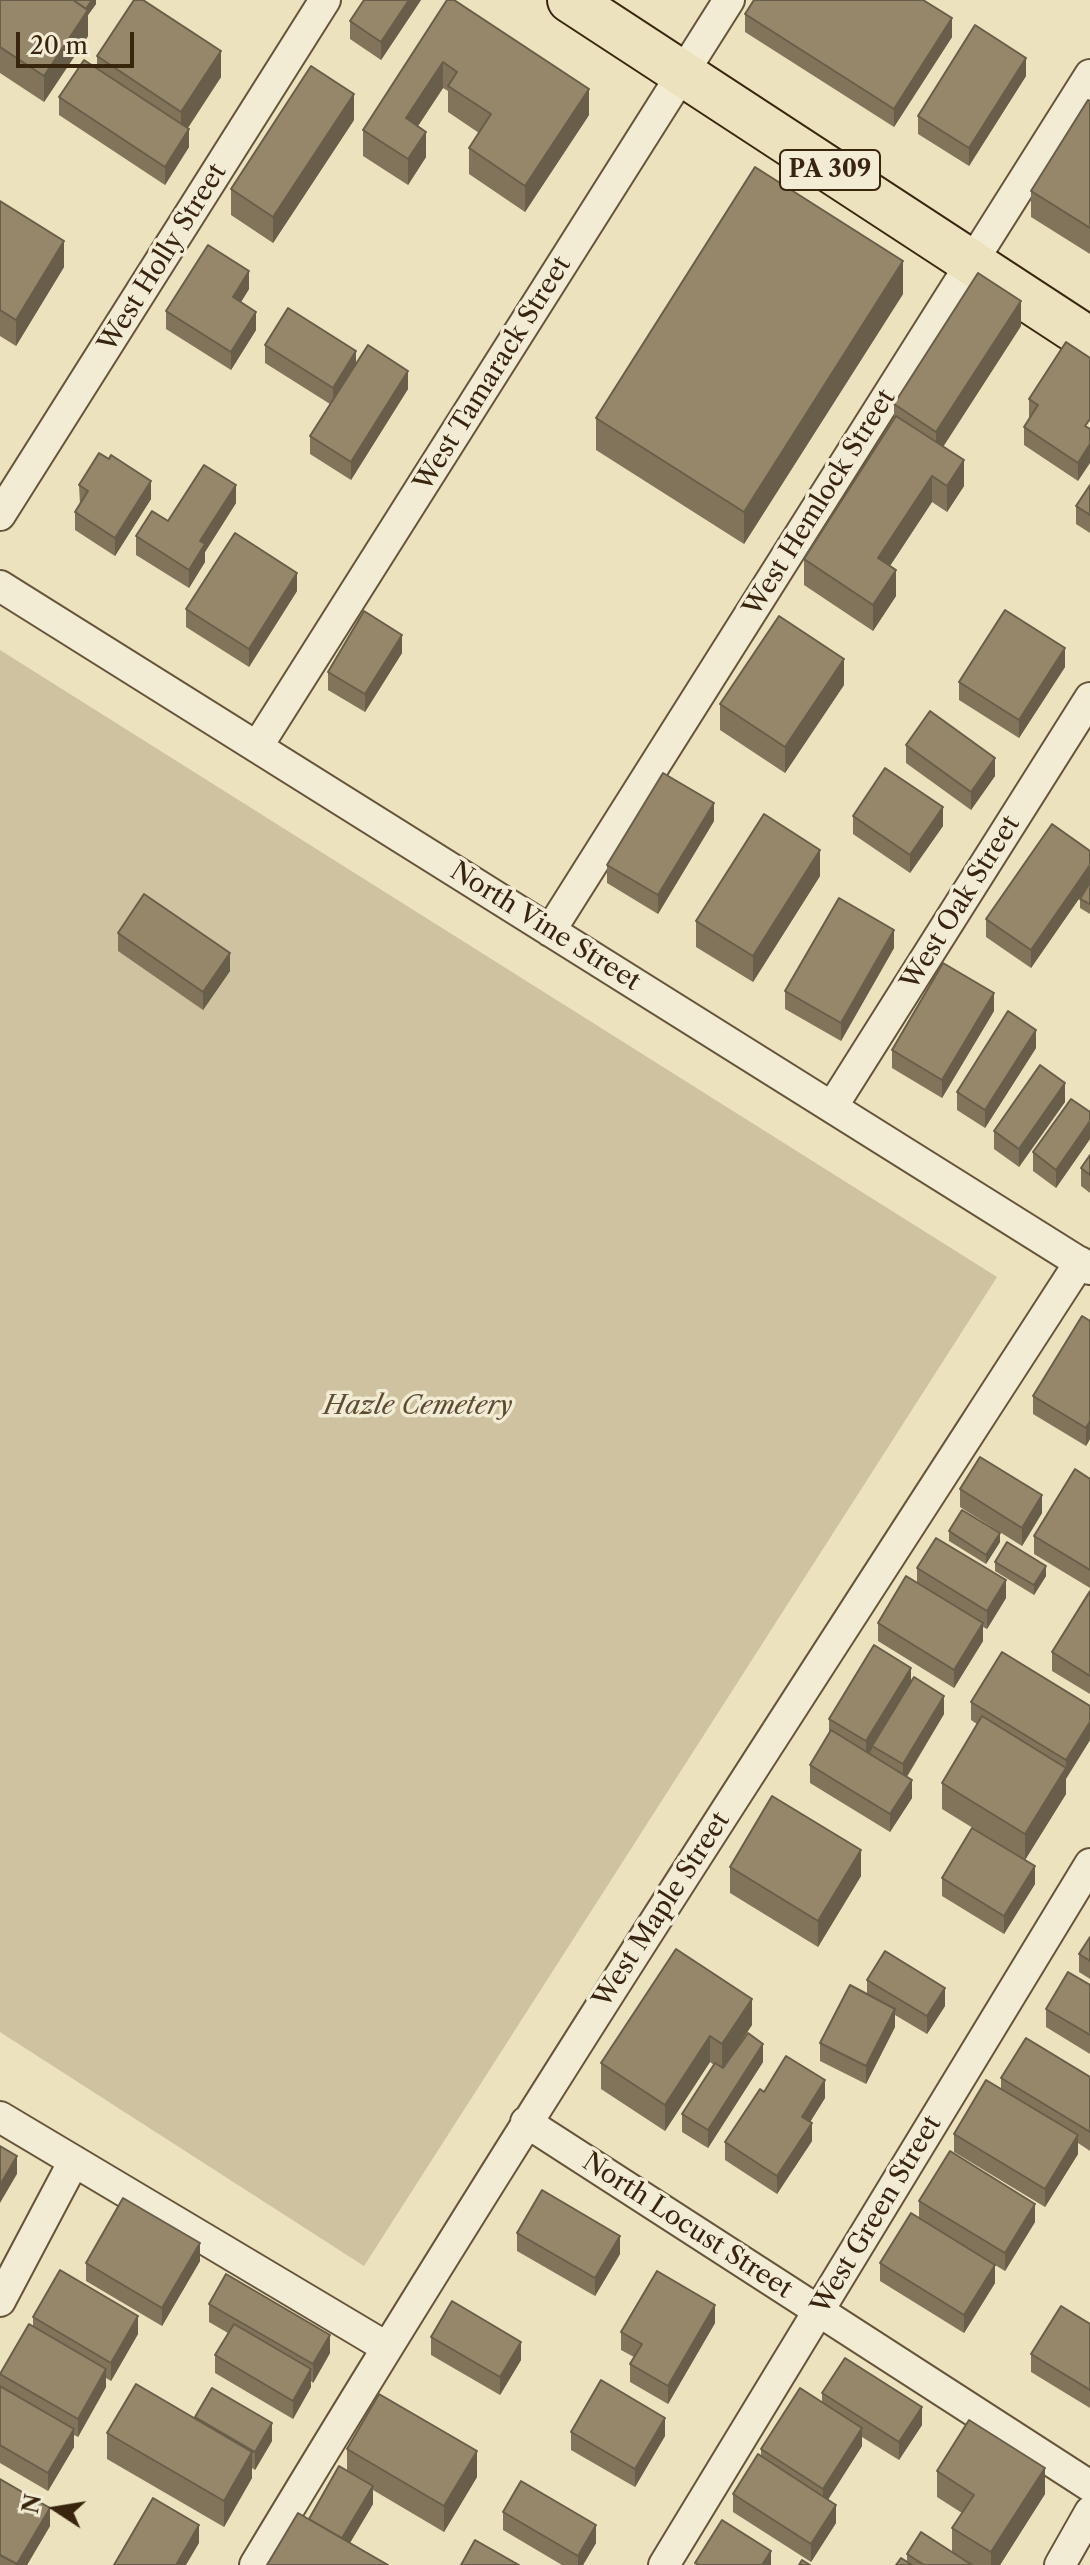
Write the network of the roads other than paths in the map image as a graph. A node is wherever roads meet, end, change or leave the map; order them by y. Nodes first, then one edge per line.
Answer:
1 (325, 0) edge
2 (570, 0) edge
3 (729, 0) edge
4 (682, 74) junction
5 (1090, 75) edge
6 (971, 263) junction
7 (1090, 340) edge
8 (0, 515) edge
9 (0, 586) edge
10 (1090, 698) edge
11 (257, 747) junction
12 (550, 931) junction
13 (832, 1107) junction
14 (1085, 1265) edge
15 (1090, 1864) edge
16 (0, 2117) edge
17 (526, 2122) junction
18 (74, 2161) junction
19 (0, 2301) edge
20 (819, 2311) junction
21 (386, 2347) junction
22 (1090, 2486) edge
23 (1090, 2512) edge
24 (255, 2565) edge
25 (664, 2565) edge
26 (1060, 2565) edge

1 - 8 street, West Holly Street
2 - 4 main road, PA 309
3 - 4 street, West Tamarack Street
4 - 6 main road, PA 309
4 - 11 street, West Tamarack Street
5 - 6 street, West Hemlock Street
6 - 7 main road, PA 309
6 - 12 street, West Hemlock Street
9 - 11 street, North Vine Street
10 - 13 street, West Oak Street
11 - 12 street, North Vine Street
12 - 13 street, North Vine Street
13 - 14 street, North Vine Street
14 - 17 street, West Maple Street
15 - 20 street, West Green Street
16 - 18 street
17 - 20 street, North Locust Street
17 - 21 street, West Maple Street
18 - 19 street
18 - 21 street
20 - 22 street, North Locust Street
20 - 25 street, West Green Street
21 - 24 street, West Maple Street
23 - 26 street

